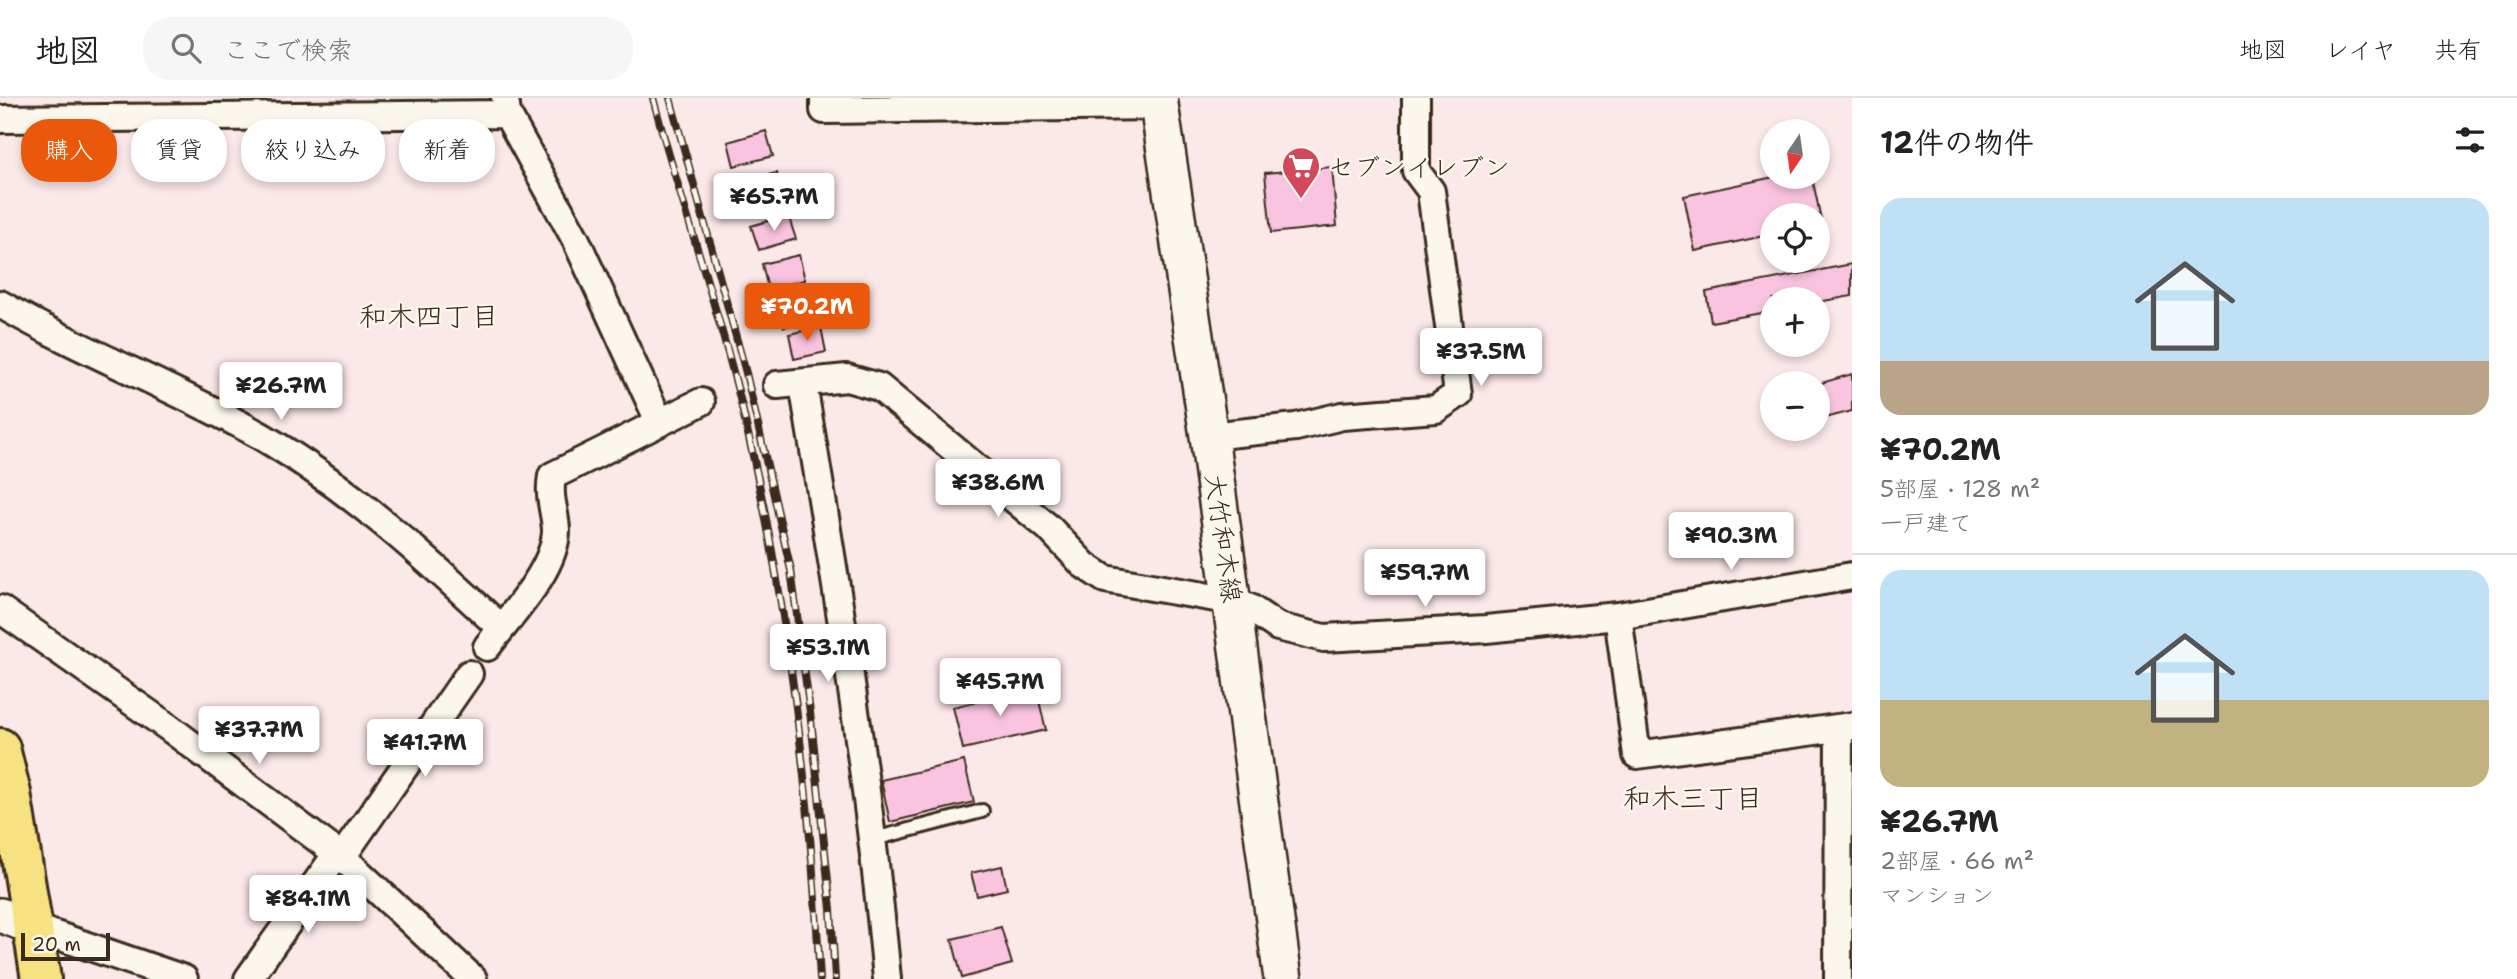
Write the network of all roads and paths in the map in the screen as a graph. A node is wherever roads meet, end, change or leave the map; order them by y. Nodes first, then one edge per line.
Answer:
1 (824, 98) edge
2 (1416, 98) edge
3 (1158, 102) edge
4 (506, 106) edge
5 (0, 119) edge
6 (0, 304) edge
7 (803, 384) junction
8 (777, 385) dead end
9 (701, 402) dead end
10 (659, 421) junction
11 (1209, 436) junction
12 (1852, 576) edge
13 (1233, 601) junction
14 (0, 609) edge
15 (1618, 616) junction
16 (469, 674) dead end
17 (1846, 727) edge
18 (0, 748) edge
19 (982, 811) dead end
20 (874, 839) junction
21 (342, 858) junction
22 (16, 921) edge
23 (1844, 962) edge
24 (41, 979) edge
25 (184, 979) edge
26 (248, 979) edge
27 (473, 979) edge
28 (887, 979) edge
29 (1283, 979) edge

1 - 3 street
2 - 11 street
3 - 11 main road, 大竹和木線
4 - 5 street
4 - 10 street
6 - 10 street
7 - 8 street
7 - 13 street
7 - 20 street
9 - 10 street
11 - 13 main road, 大竹和木線
12 - 15 street
13 - 15 street
13 - 29 main road, 大竹和木線
14 - 21 street
15 - 17 street
16 - 21 street
17 - 23 street
18 - 22 highway
19 - 20 lane
20 - 28 street
21 - 26 street
21 - 27 street
22 - 24 highway
22 - 25 street

